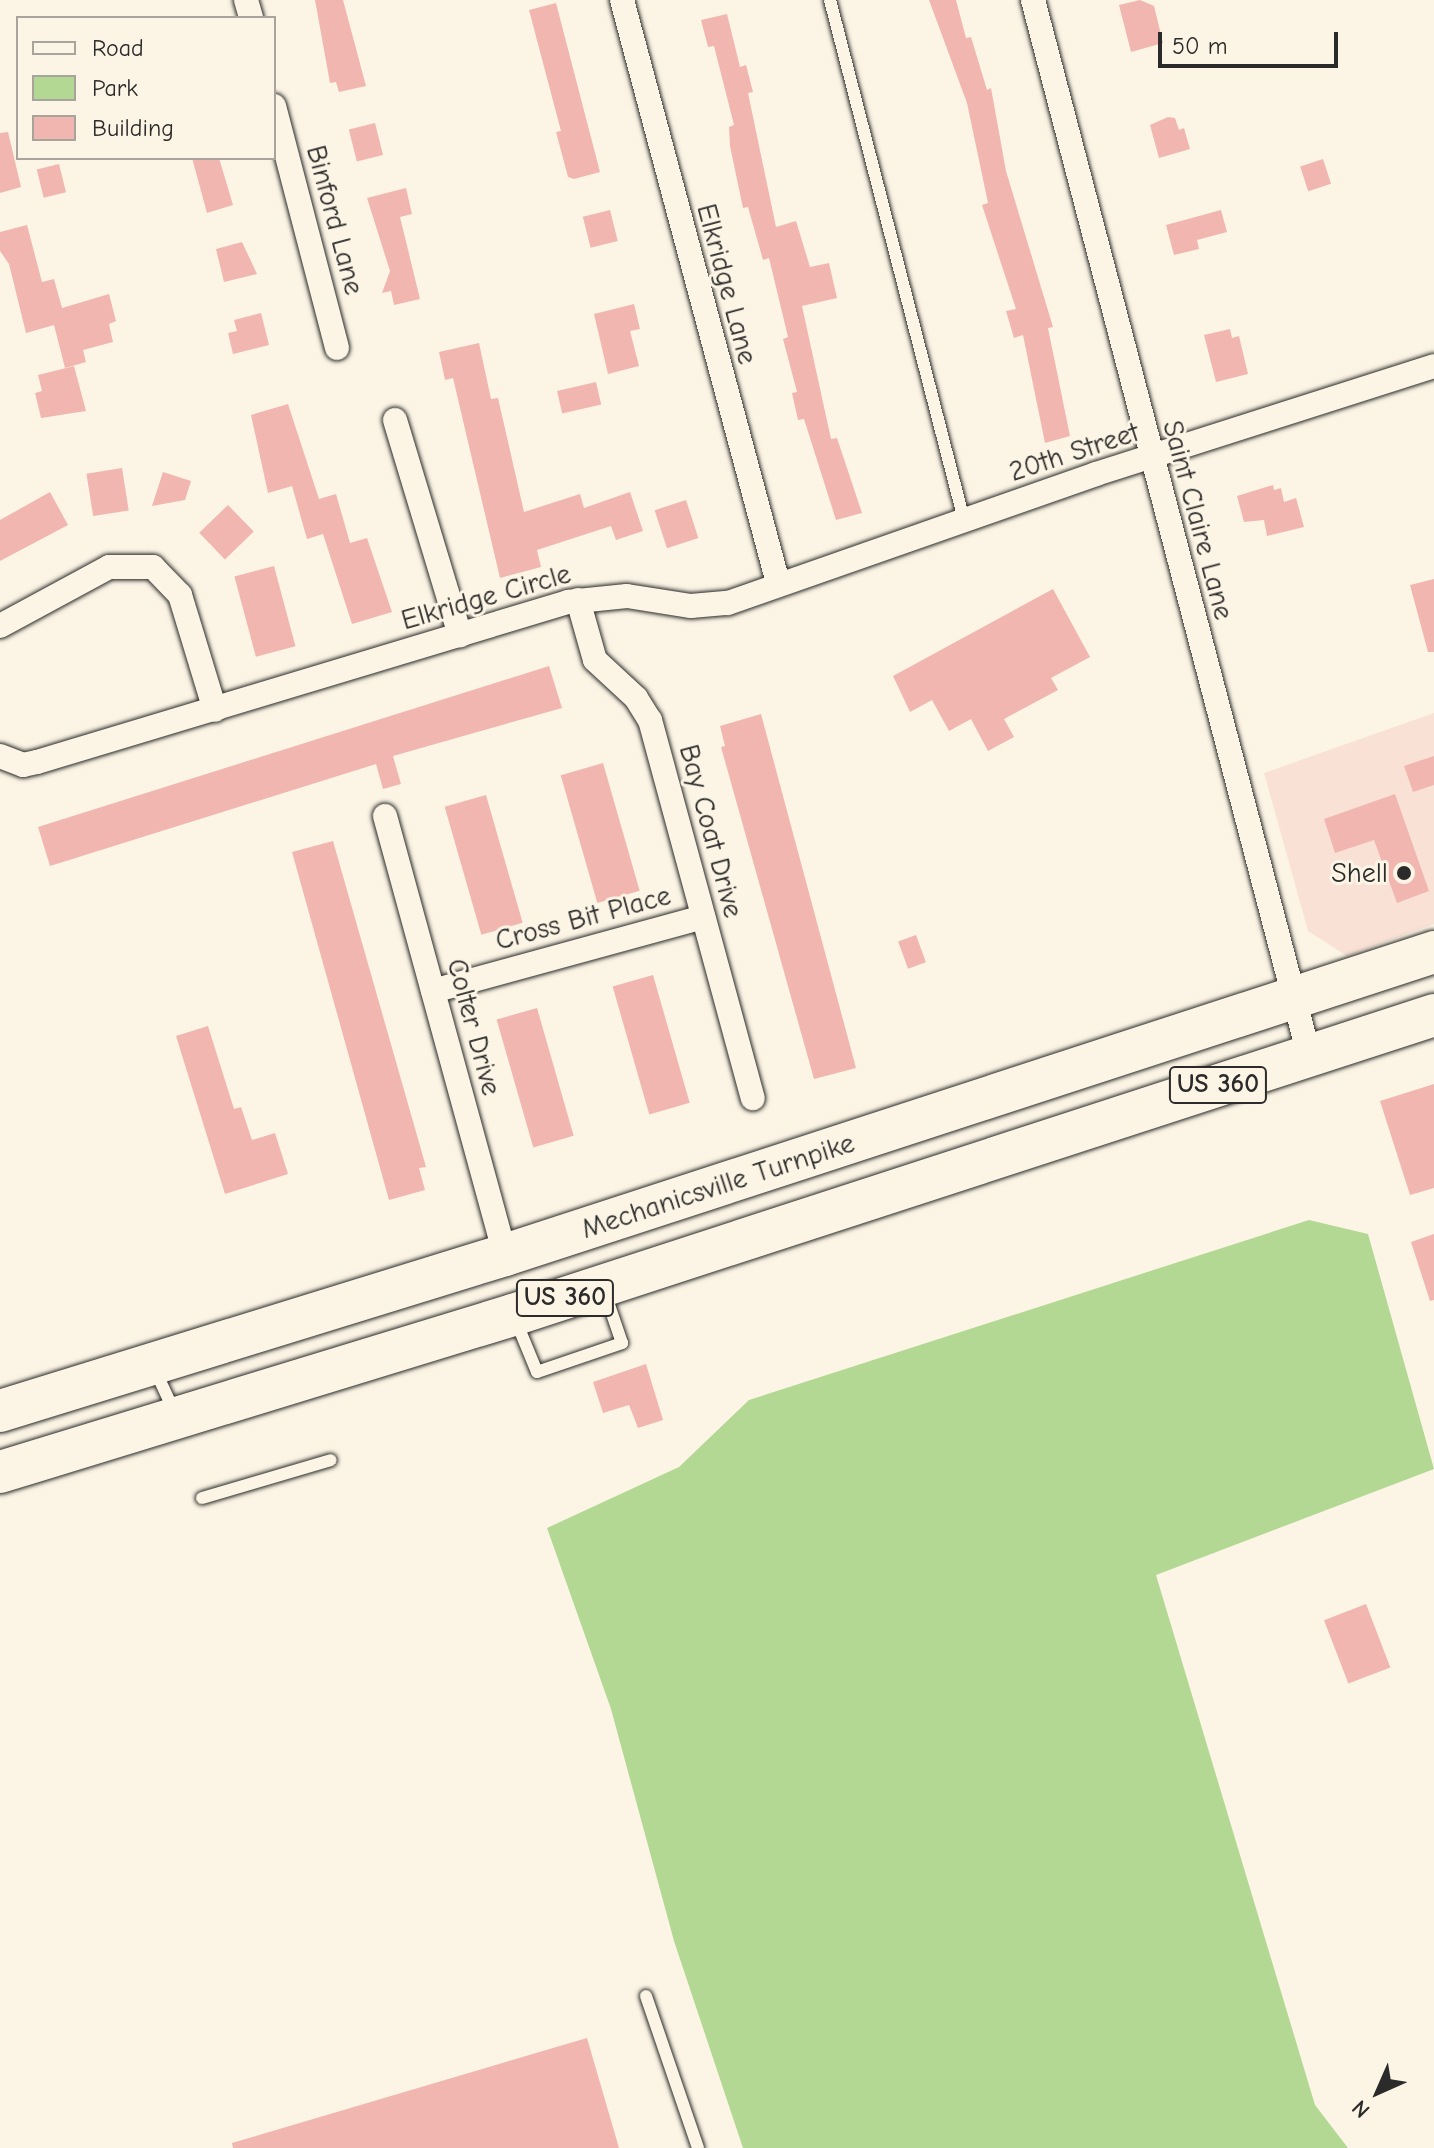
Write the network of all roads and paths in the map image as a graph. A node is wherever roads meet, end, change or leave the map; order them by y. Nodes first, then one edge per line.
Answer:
1 (622, 0) edge
2 (830, 0) edge
3 (1033, 0) edge
4 (276, 114) edge
5 (337, 348) dead end
6 (1434, 366) edge
7 (395, 420) dead end
8 (1150, 460) junction
9 (964, 520) junction
10 (778, 583) junction
11 (578, 600) junction
12 (0, 626) edge
13 (460, 635) junction
14 (215, 710) junction
15 (0, 756) edge
16 (385, 816) dead end
17 (703, 917) junction
18 (1434, 952) edge
19 (433, 991) junction
20 (1293, 998) junction
21 (1434, 1015) edge
22 (1309, 1055) junction
23 (753, 1098) dead end
24 (505, 1255) junction
25 (603, 1286) junction
26 (513, 1315) junction
27 (153, 1365) junction
28 (0, 1411) edge
29 (177, 1418) junction
30 (331, 1460) dead end
31 (0, 1472) edge
32 (202, 1498) dead end
33 (646, 1996) dead end
34 (698, 2148) edge

1 - 10 street, Elkridge Lane
2 - 9 lane
3 - 8 street, Saint Claire Lane
4 - 5 street, Binford Lane
6 - 8 street, 20th Street
7 - 13 street
8 - 9 street, 20th Street
8 - 20 street, Saint Claire Lane
9 - 10 street, 20th Street
10 - 11 street, Elkridge Circle
11 - 13 street, Elkridge Circle
11 - 17 street, Bay Coat Drive
12 - 14 street
13 - 14 street, Elkridge Circle
14 - 15 street, Elkridge Circle
16 - 19 street, Colter Drive
17 - 19 street, Cross Bit Place
17 - 23 street, Bay Coat Drive
18 - 20 highway, Mechanicsville Turnpike / US 360
19 - 24 street, Colter Drive
20 - 22 street, Saint Claire Lane
20 - 24 highway, Mechanicsville Turnpike / US 360
21 - 22 highway, US 360
22 - 25 highway, US 360
24 - 27 highway, Mechanicsville Turnpike / US 360
25 - 26 highway, US 360
25 - 26 lane
26 - 29 highway, US 360
27 - 28 highway, Mechanicsville Turnpike / US 360
27 - 29 lane
29 - 31 highway, US 360
30 - 32 lane
33 - 34 lane

